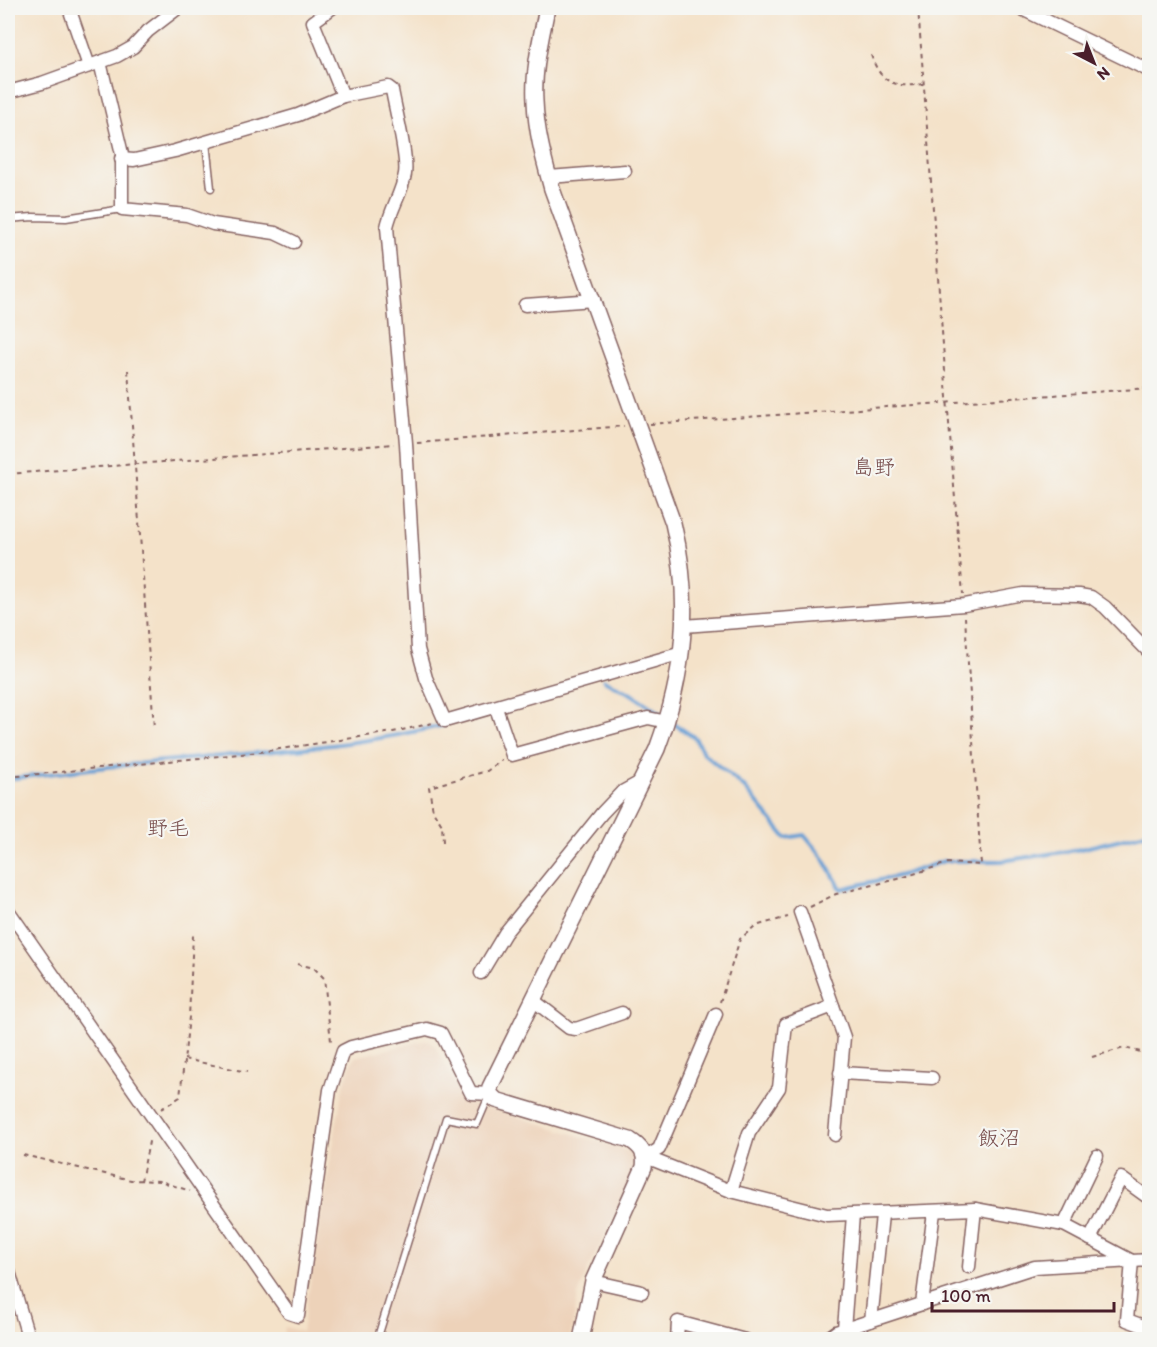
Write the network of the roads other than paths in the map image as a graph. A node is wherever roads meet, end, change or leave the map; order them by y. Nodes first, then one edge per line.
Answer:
1 (69, 8) edge
2 (178, 8) edge
3 (332, 8) edge
4 (547, 8) edge
5 (1020, 8) edge
6 (95, 64) junction
7 (1149, 71) edge
8 (8, 92) edge
9 (343, 96) junction
10 (206, 142) junction
11 (121, 159) junction
12 (625, 171) dead end
13 (549, 177) junction
14 (211, 188) dead end
15 (122, 208) junction
16 (8, 219) edge
17 (294, 242) dead end
18 (594, 300) junction
19 (525, 305) dead end
20 (684, 626) junction
21 (682, 653) junction
22 (1149, 653) edge
23 (496, 708) junction
24 (667, 722) junction
25 (642, 781) junction
26 (8, 910) edge
27 (800, 912) road end
28 (481, 974) dead end
29 (533, 1000) junction
30 (833, 1006) junction
31 (622, 1013) dead end
32 (716, 1014) road end
33 (840, 1073) junction
34 (932, 1078) dead end
35 (490, 1094) junction
36 (835, 1136) dead end
37 (1097, 1156) dead end
38 (646, 1157) junction
39 (731, 1191) junction
40 (1146, 1196) dead end
41 (975, 1209) junction
42 (934, 1212) junction
43 (853, 1215) junction
44 (882, 1215) junction
45 (1064, 1225) junction
46 (1090, 1239) junction
47 (1149, 1260) edge
48 (1132, 1261) junction
49 (969, 1267) dead end
50 (8, 1268) edge
51 (593, 1281) junction
52 (642, 1292) dead end
53 (922, 1304) junction
54 (871, 1321) junction
55 (1146, 1327) dead end
56 (844, 1329) junction
57 (29, 1340) edge
58 (377, 1340) edge
59 (581, 1340) edge
60 (676, 1340) edge
61 (745, 1340) edge
62 (825, 1340) edge

1 - 6 street
2 - 6 street
3 - 9 street
4 - 13 street
5 - 7 street
6 - 8 street
6 - 11 street
9 - 10 street
9 - 23 street
10 - 11 street
10 - 14 lane
11 - 15 street
12 - 13 street
13 - 18 street
15 - 16 lane
15 - 17 street
18 - 19 street
18 - 20 street
20 - 21 street
20 - 22 street
21 - 23 street
21 - 24 street
23 - 24 street
24 - 25 street
25 - 28 street
25 - 29 street
26 - 35 street
27 - 30 street
29 - 31 street
29 - 35 street
30 - 33 street
30 - 39 street
32 - 38 street
33 - 34 street
33 - 36 street
35 - 38 street
35 - 58 lane
37 - 45 street
38 - 39 street
38 - 51 street
39 - 43 street
40 - 46 street
41 - 42 street
41 - 45 street
41 - 49 street
42 - 44 street
42 - 53 street
43 - 44 street
43 - 56 street
44 - 54 street
45 - 46 street
46 - 48 street
47 - 48 street
48 - 53 street
48 - 55 street
50 - 57 street
51 - 52 street
51 - 59 street
53 - 54 street
54 - 56 street
56 - 62 street
60 - 61 street

